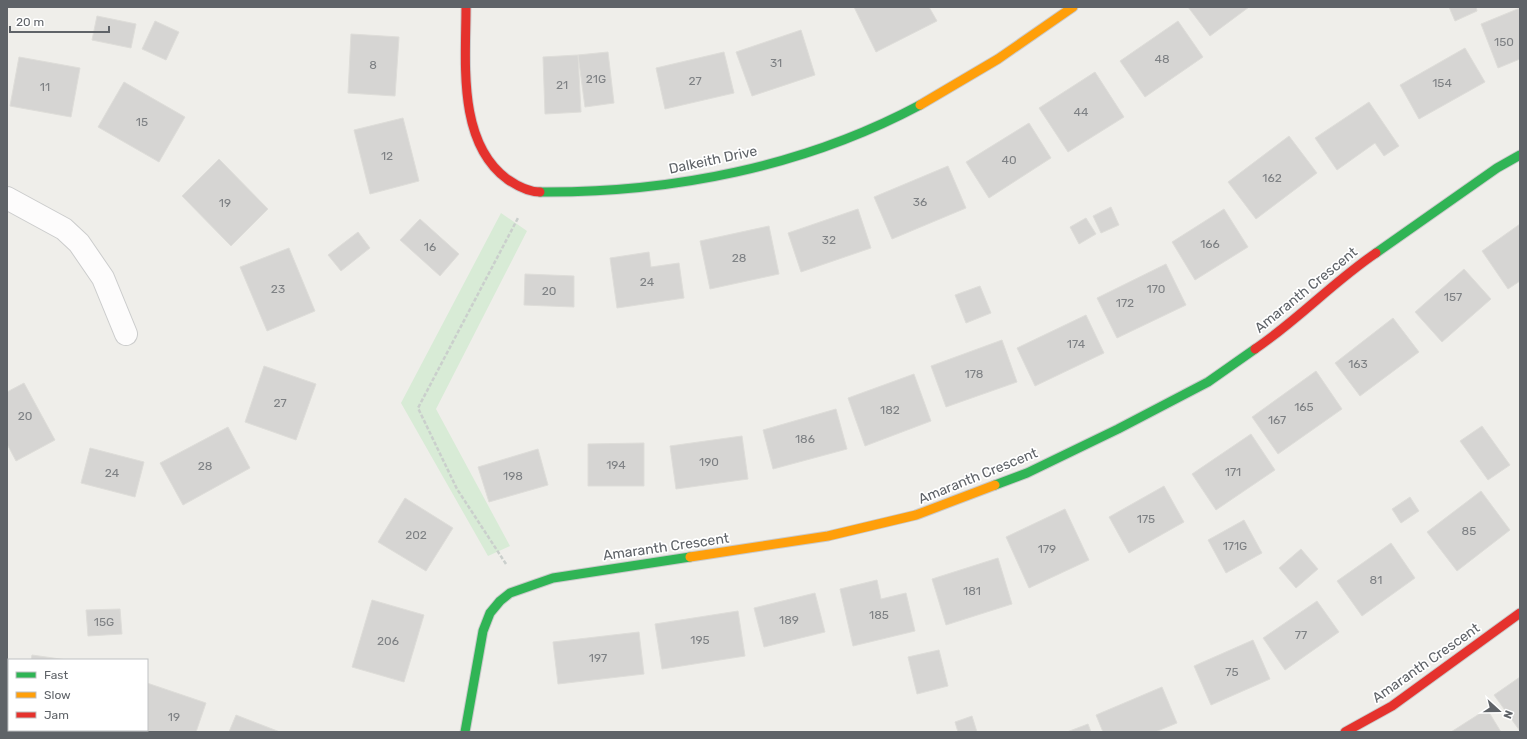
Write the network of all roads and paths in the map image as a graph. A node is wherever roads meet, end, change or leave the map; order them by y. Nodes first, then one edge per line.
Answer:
1 (466, 7) edge
2 (1073, 7) edge
3 (1520, 155) edge
4 (532, 192) junction
5 (7, 198) edge
6 (126, 334) dead end
7 (522, 588) junction
8 (1520, 613) edge
9 (465, 732) edge
10 (1345, 732) edge

1 - 4 street, Dalkeith Drive
2 - 4 street, Dalkeith Drive
3 - 7 street, Amaranth Crescent
4 - 7 path
5 - 6 street
7 - 9 street, Amaranth Crescent
8 - 10 street, Amaranth Crescent

